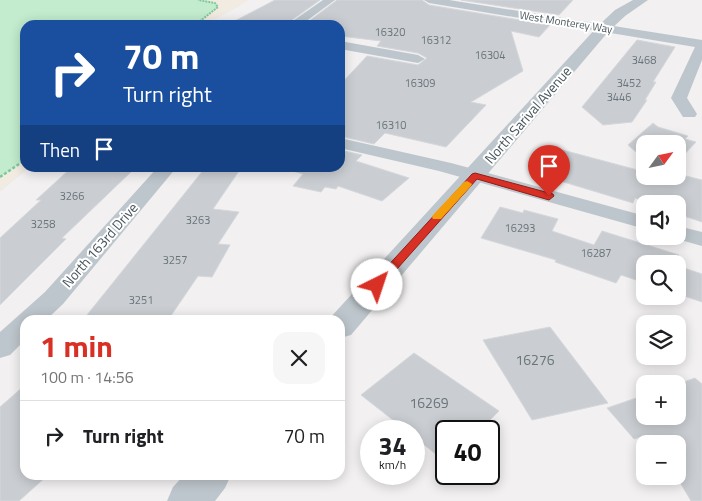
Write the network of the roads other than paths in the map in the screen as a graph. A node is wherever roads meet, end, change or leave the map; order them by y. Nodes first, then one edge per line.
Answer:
1 (330, 0) edge
2 (429, 0) edge
3 (511, 0) edge
4 (642, 0) edge
5 (493, 11) junction
6 (300, 20) edge
7 (603, 28) junction
8 (702, 44) edge
9 (345, 45) edge
10 (418, 59) dead end
11 (690, 114) dead end
12 (345, 144) edge
13 (164, 172) edge
14 (475, 176) junction
15 (636, 221) edge
16 (686, 234) edge
17 (702, 239) edge
18 (35, 315) edge
19 (345, 321) edge
20 (20, 330) edge
21 (0, 348) edge
22 (207, 480) edge
23 (188, 501) edge

1 - 6 street
2 - 5 street, West Monterey Way
3 - 5 street
4 - 7 street, North Sarival Avenue
5 - 7 street, West Monterey Way
7 - 8 street, West Monterey Way
7 - 14 street, North Sarival Avenue
8 - 11 street
9 - 10 street
12 - 14 street
13 - 18 street, North 163rd Drive
14 - 15 street
14 - 19 street, North Sarival Avenue
16 - 17 street
20 - 21 street
22 - 23 street

